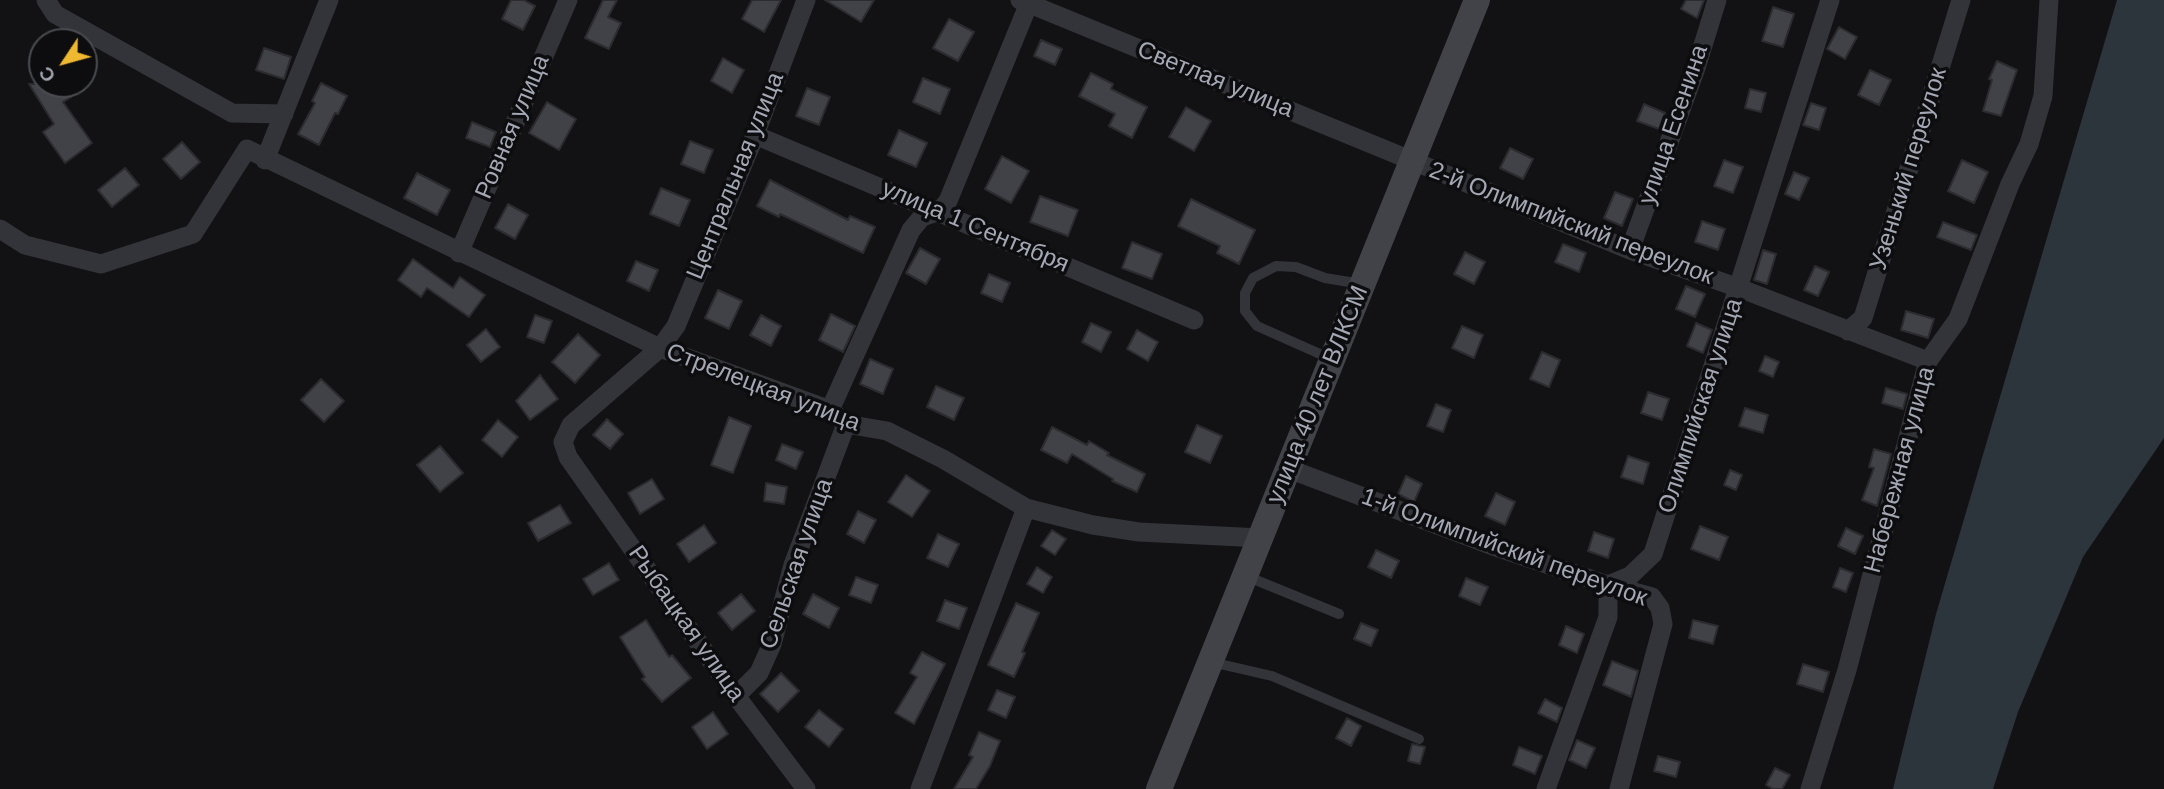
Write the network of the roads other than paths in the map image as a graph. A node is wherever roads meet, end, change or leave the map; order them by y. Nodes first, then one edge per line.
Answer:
1 (46, 0) edge
2 (329, 0) edge
3 (568, 0) edge
4 (806, 0) edge
5 (1477, 0) edge
6 (1717, 0) edge
7 (1830, 0) edge
8 (1961, 0) edge
9 (2049, 0) edge
10 (1024, 2) edge
11 (284, 114) junction
12 (755, 135) junction
13 (265, 160) junction
14 (1411, 161) junction
15 (940, 211) junction
16 (0, 229) edge
17 (1630, 250) junction
18 (459, 253) junction
19 (1362, 284) junction
20 (1739, 288) junction
21 (1194, 320) dead end
22 (1848, 331) junction
23 (660, 348) junction
24 (1332, 359) junction
25 (1928, 361) junction
26 (830, 410) junction
27 (846, 424) junction
28 (568, 457) joint
29 (1289, 469) junction
30 (1027, 508) junction
31 (1261, 538) junction
32 (1245, 576) junction
33 (1608, 586) junction
34 (1339, 614) dead end
35 (1210, 662) junction
36 (736, 696) junction
37 (1419, 739) dead end
38 (1164, 788) edge
39 (806, 789) edge
40 (920, 789) edge
41 (1546, 789) edge
42 (1619, 789) edge
43 (1810, 789) edge

1 - 11 street
2 - 11 street
3 - 18 street, Ровная улица
4 - 12 street, Центральная улица
5 - 14 street, улица 40 лет ВЛКСМ
6 - 17 street, улица Есенина
7 - 20 street, Олимпийская улица
8 - 22 street, Узенький переулок
9 - 25 street, Набережная улица
10 - 14 street, Светлая улица
10 - 15 street
11 - 13 street
12 - 15 street, улица 1 Сентября
12 - 23 street, Центральная улица
13 - 16 street, Стрелецкая улица
13 - 18 street, Стрелецкая улица
14 - 17 street, 2-й Олимпийский переулок
14 - 19 street, улица 40 лет ВЛКСМ
15 - 21 street, улица 1 Сентября
15 - 26 street
17 - 20 street, 2-й Олимпийский переулок
18 - 23 street, Стрелецкая улица
19 - 24 street, улица 40 лет ВЛКСМ
19 - 24 lane
20 - 22 street, 2-й Олимпийский переулок
20 - 33 street, Олимпийская улица
22 - 25 street, 2-й Олимпийский переулок
23 - 26 street, Стрелецкая улица
23 - 28 street, Центральная улица
24 - 29 street, улица 40 лет ВЛКСМ
25 - 43 street, Набережная улица
26 - 27 street, Стрелецкая улица
27 - 30 street, Стрелецкая улица
27 - 36 street, Сельская улица
28 - 36 street, Рыбацкая улица
29 - 31 street, улица 40 лет ВЛКСМ
29 - 33 street, 1-й Олимпийский переулок
30 - 31 street, Стрелецкая улица
30 - 40 street
31 - 32 street, улица 40 лет ВЛКСМ
32 - 34 lane
32 - 35 street, улица 40 лет ВЛКСМ
33 - 41 street
33 - 42 street, 1-й Олимпийский переулок
35 - 37 lane
35 - 38 street, улица 40 лет ВЛКСМ
36 - 39 street, Рыбацкая улица

